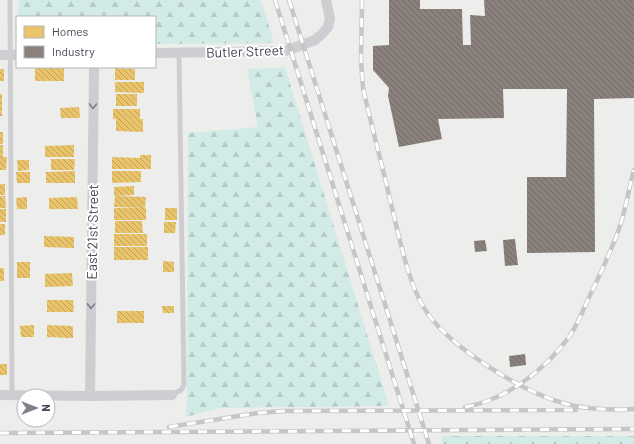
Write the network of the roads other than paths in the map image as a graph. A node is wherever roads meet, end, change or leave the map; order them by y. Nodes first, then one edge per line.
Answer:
1 (10, 0) edge
2 (326, 0) edge
3 (179, 53) junction
4 (156, 54) edge
5 (9, 55) edge
6 (94, 68) edge
7 (0, 395) edge
8 (12, 395) junction
9 (172, 395) joint
10 (90, 396) junction

1 - 5 lane
2 - 3 street, Butler Street
3 - 4 street, Butler Street
3 - 9 lane
5 - 8 lane
6 -> 10 street, East 21st Street
7 - 8 street
8 - 10 street
9 - 10 street

